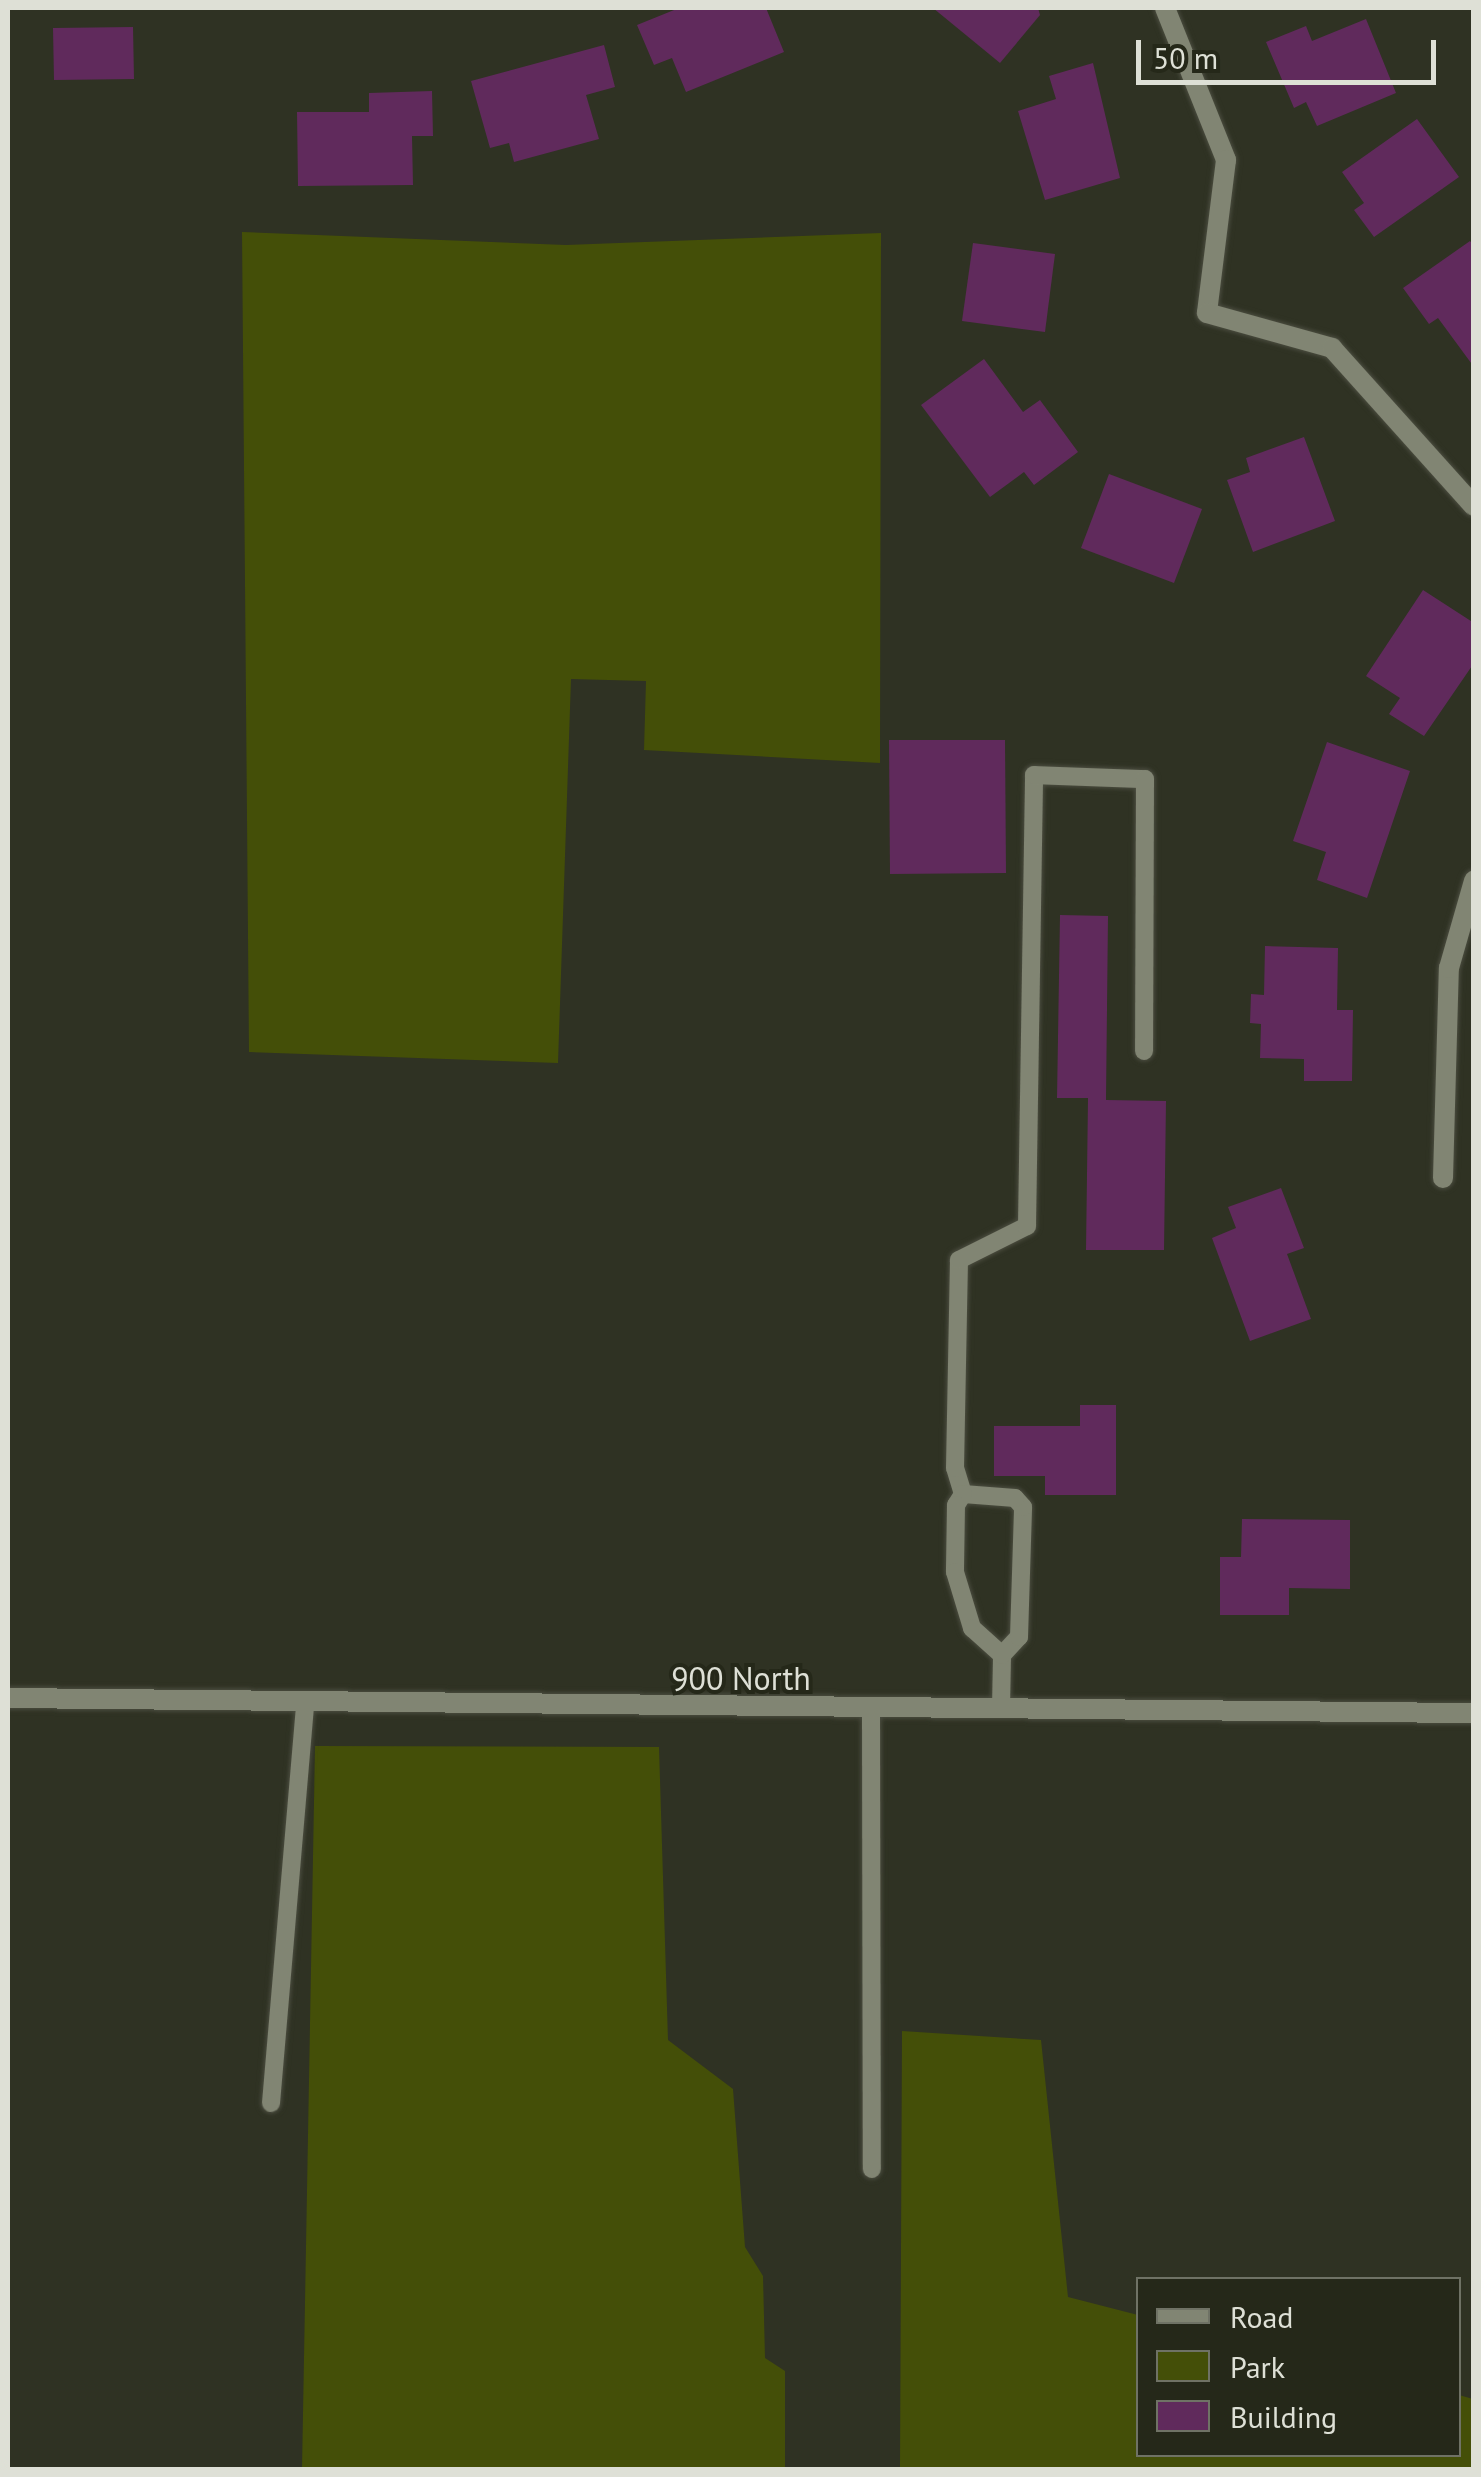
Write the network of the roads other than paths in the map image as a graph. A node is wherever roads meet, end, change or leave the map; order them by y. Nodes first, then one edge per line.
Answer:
1 (1165, 8) edge
2 (1474, 506) edge
3 (1474, 881) edge
4 (1144, 1050) dead end
5 (1443, 1178) dead end
6 (963, 1494) junction
7 (1002, 1655) junction
8 (8, 1698) edge
9 (305, 1705) junction
10 (871, 1709) junction
11 (1001, 1709) junction
12 (1474, 1713) edge
13 (271, 2103) dead end
14 (872, 2170) dead end

1 - 2 street
3 - 5 street
4 - 6 lane
6 - 7 lane
6 - 7 lane
7 - 11 lane
8 - 9 street, 900 North
9 - 10 street, 900 North
9 - 13 lane
10 - 11 street, 900 North
10 - 14 lane
11 - 12 street, 900 North

